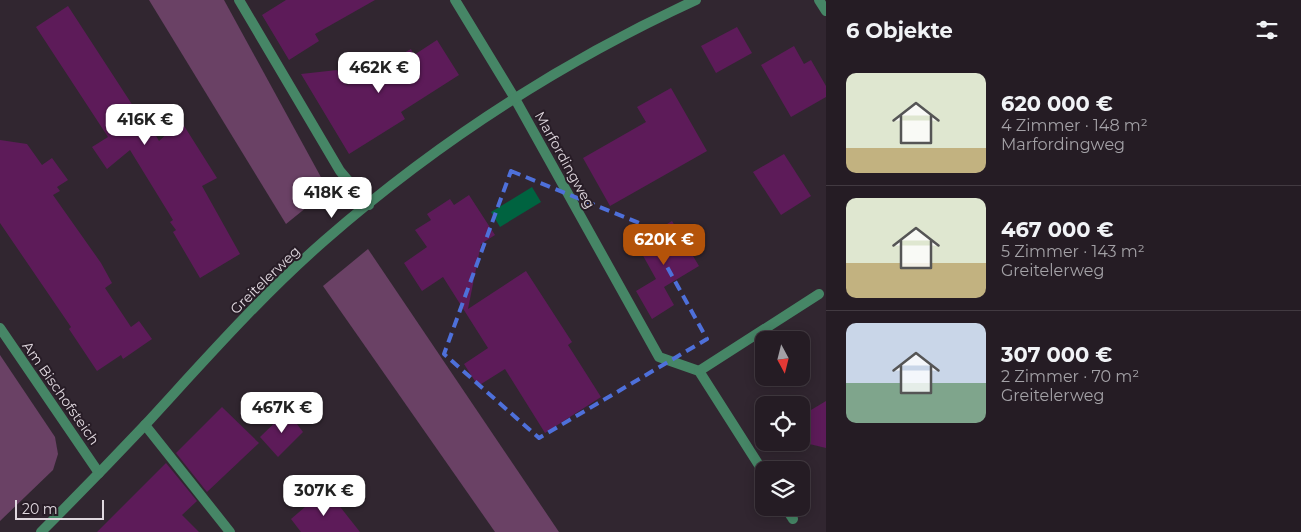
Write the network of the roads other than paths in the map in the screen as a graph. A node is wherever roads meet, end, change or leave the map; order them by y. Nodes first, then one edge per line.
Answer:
1 (240, 0) edge
2 (455, 0) edge
3 (696, 0) edge
4 (819, 0) edge
5 (826, 11) edge
6 (514, 97) junction
7 (369, 205) junction
8 (819, 294) dead end
9 (0, 328) edge
10 (699, 372) junction
11 (145, 425) junction
12 (756, 461) edge
13 (100, 473) junction
14 (791, 516) edge
15 (793, 519) dead end
16 (41, 532) edge
17 (230, 532) edge

1 - 7 street
2 - 6 street
3 - 6 street, Greitelerweg
4 - 5 street
6 - 7 street, Greitelerweg
6 - 10 street, Marfordingweg
7 - 11 street, Greitelerweg
8 - 10 street
9 - 13 street, Am Bischofsteich
10 - 12 street
11 - 13 street, Greitelerweg
11 - 17 street
13 - 16 street, Greitelerweg
14 - 15 street

